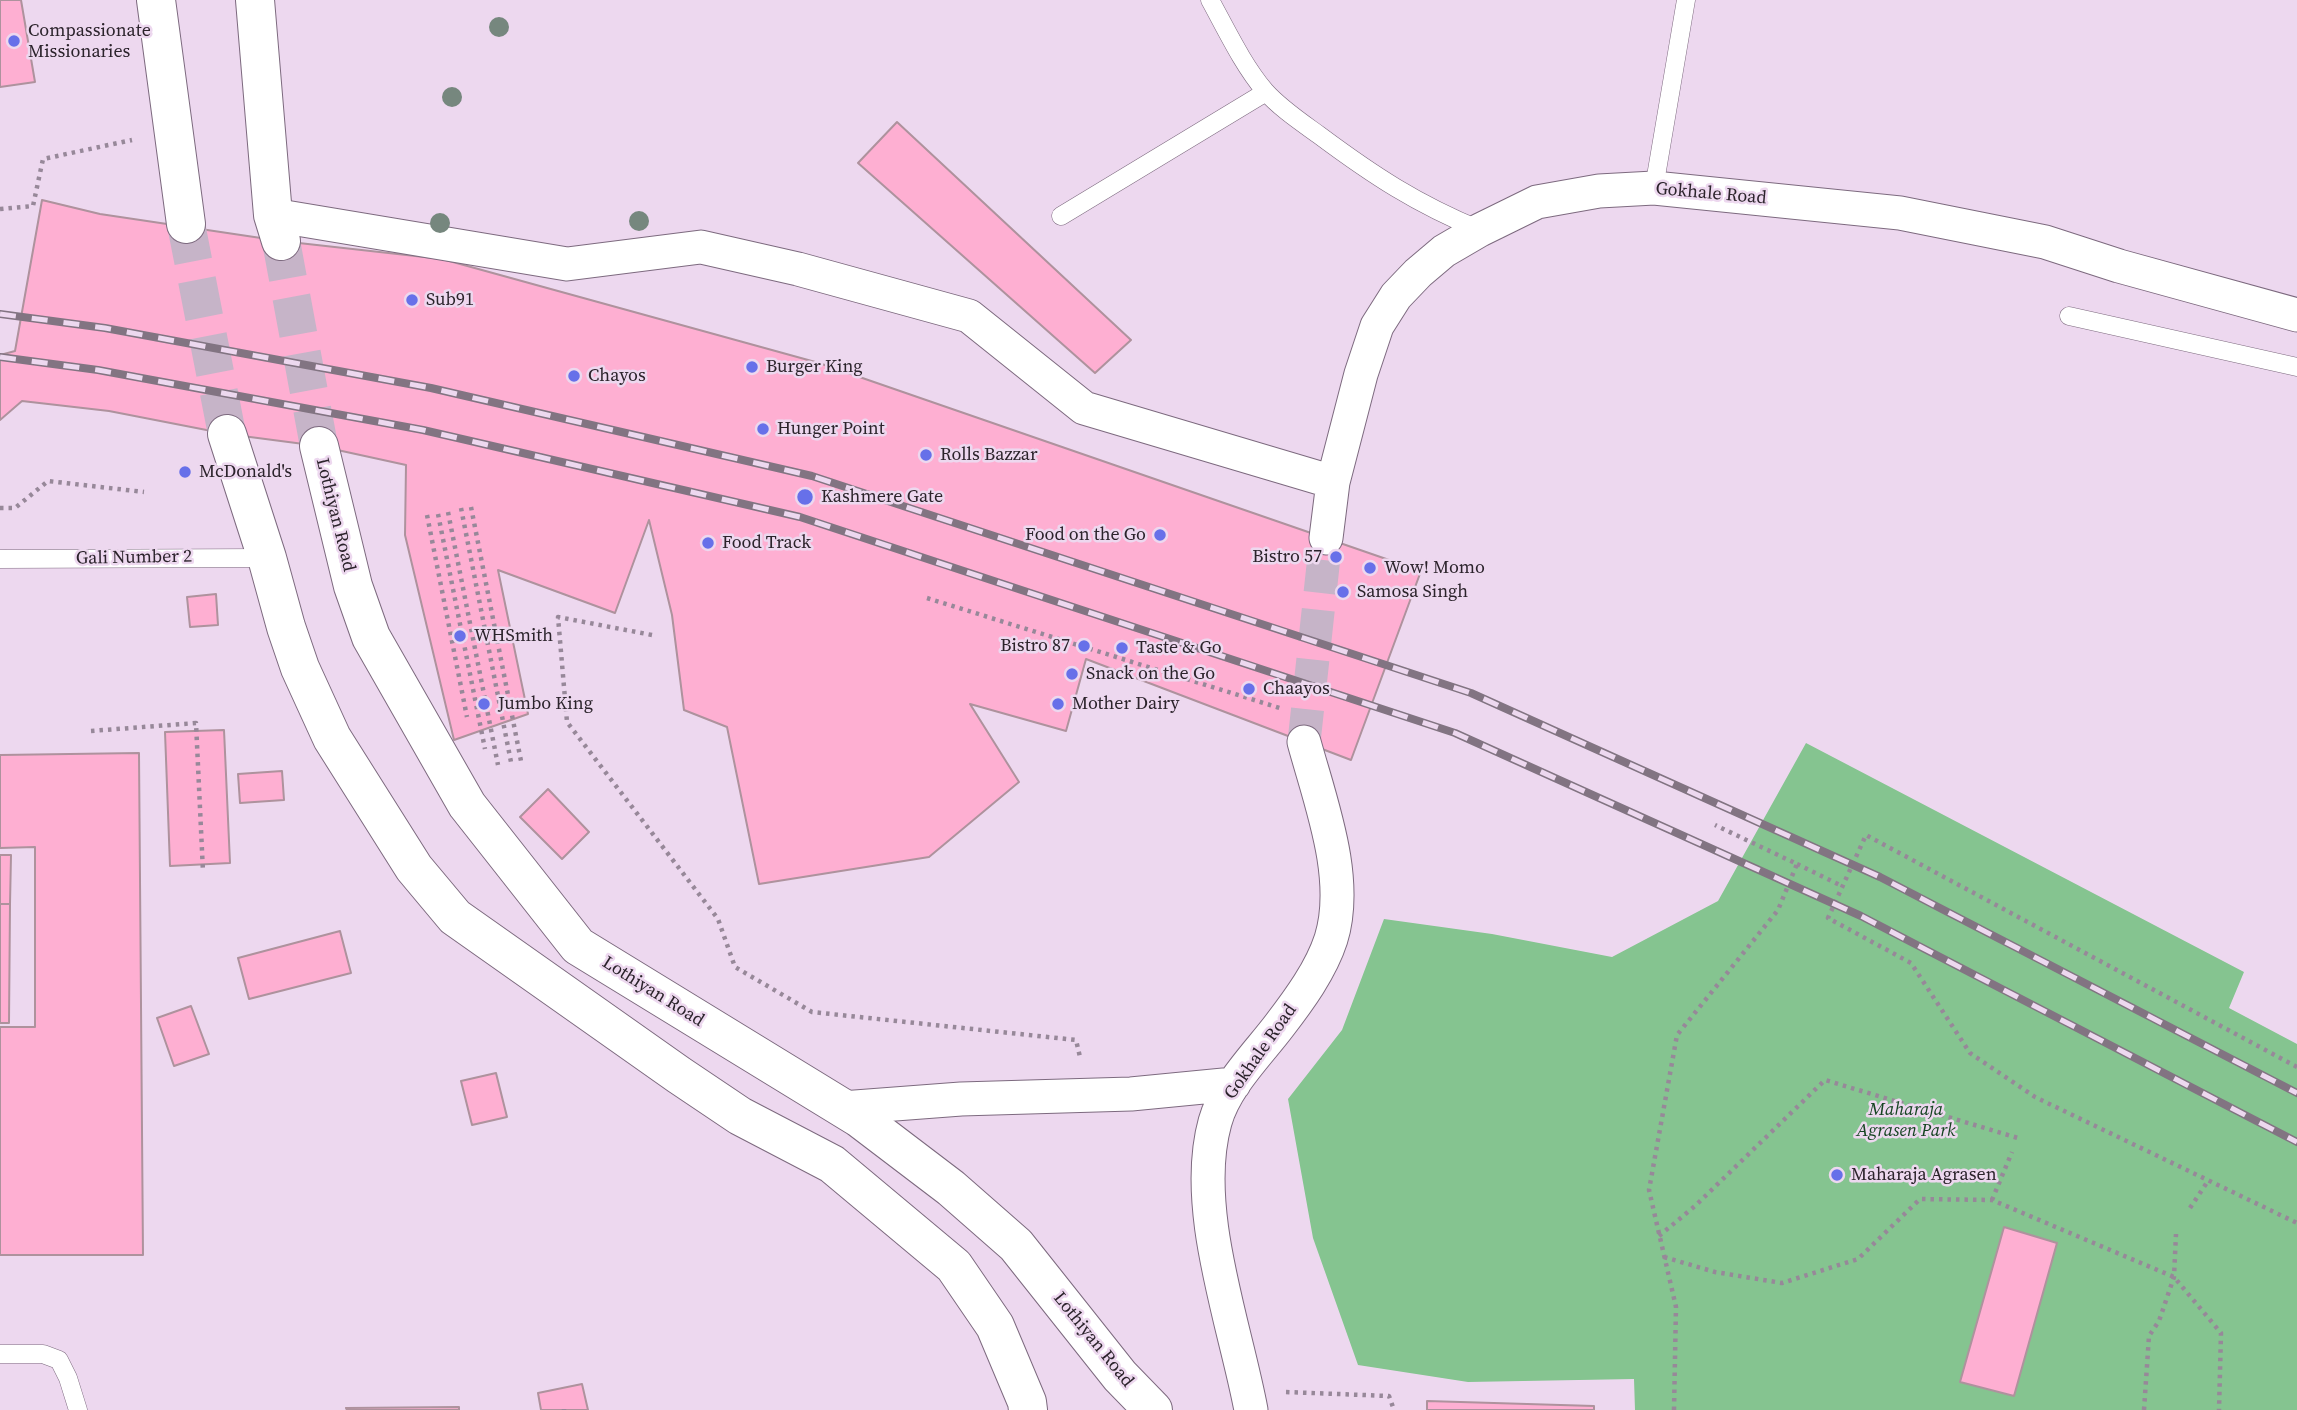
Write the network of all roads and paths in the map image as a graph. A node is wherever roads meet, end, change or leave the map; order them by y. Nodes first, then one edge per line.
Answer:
1 (156, 0) edge
2 (255, 0) edge
3 (1210, 0) edge
4 (1686, 0) edge
5 (1266, 92) junction
6 (174, 132) junction
7 (1654, 188) junction
8 (0, 209) edge
9 (1062, 216) dead end
10 (186, 224) tunnel mouth
11 (277, 228) joint
12 (1480, 230) junction
13 (2297, 315) edge
14 (2069, 316) dead end
15 (2297, 367) edge
16 (227, 434) tunnel mouth
17 (319, 446) tunnel mouth
18 (1333, 482) junction
19 (144, 492) dead end
20 (471, 507) dead end
21 (0, 508) edge
22 (461, 508) dead end
23 (448, 512) dead end
24 (438, 514) dead end
25 (427, 515) dead end
26 (1326, 538) tunnel mouth
27 (267, 558) junction
28 (0, 559) edge
29 (927, 598) dead end
30 (652, 635) dead end
31 (1299, 727) joint
32 (469, 729) dead end
33 (91, 731) dead end
34 (486, 754) dead end
35 (521, 761) dead end
36 (511, 762) dead end
37 (498, 765) dead end
38 (1715, 825) dead end
39 (1797, 864) junction
40 (203, 872) dead end
41 (1842, 886) junction
42 (2297, 1067) edge
43 (1234, 1084) junction
44 (1089, 1096) junction
45 (842, 1108) junction
46 (2018, 1138) dead end
47 (2012, 1153) dead end
48 (2208, 1181) junction
49 (1992, 1200) junction
50 (2190, 1208) dead end
51 (2297, 1223) edge
52 (2176, 1234) dead end
53 (1659, 1236) junction
54 (1664, 1257) junction
55 (2174, 1277) junction
56 (0, 1354) edge
57 (1249, 1400) edge
58 (78, 1410) edge
59 (1028, 1410) edge
60 (1153, 1410) edge
61 (1394, 1410) edge
62 (1674, 1410) edge
63 (2144, 1410) edge
64 (2219, 1410) edge

1 - 6 main road
2 - 11 main road
3 - 5 lane
4 - 7 lane
5 - 9 lane
5 - 12 lane
6 - 8 path
6 - 10 main road
7 - 12 street, Gokhale Road
7 - 13 street, Gokhale Road
11 - 18 street
12 - 18 street, Gokhale Road
14 - 15 lane
16 - 27 main road
17 - 45 main road, Lothiyan Road
18 - 26 street, Gokhale Road
19 - 21 path
20 - 35 path
22 - 36 path
23 - 37 path
24 - 34 path
25 - 32 path
27 - 28 lane, Gali Number 2
27 - 59 main road
29 - 31 path
30 - 44 path
31 - 43 street, Gokhale Road
33 - 40 path
38 - 39 path
39 - 41 path
39 - 53 path
41 - 42 path
41 - 48 path
43 - 44 street
43 - 57 street, Gokhale Road
44 - 45 street
45 - 60 main road, Lothiyan Road
46 - 53 path
47 - 49 path
48 - 50 path
48 - 51 path
49 - 54 path
49 - 55 path
52 - 55 path
53 - 54 path
54 - 62 path
55 - 63 path
55 - 64 path
56 - 58 lane
57 - 61 path

